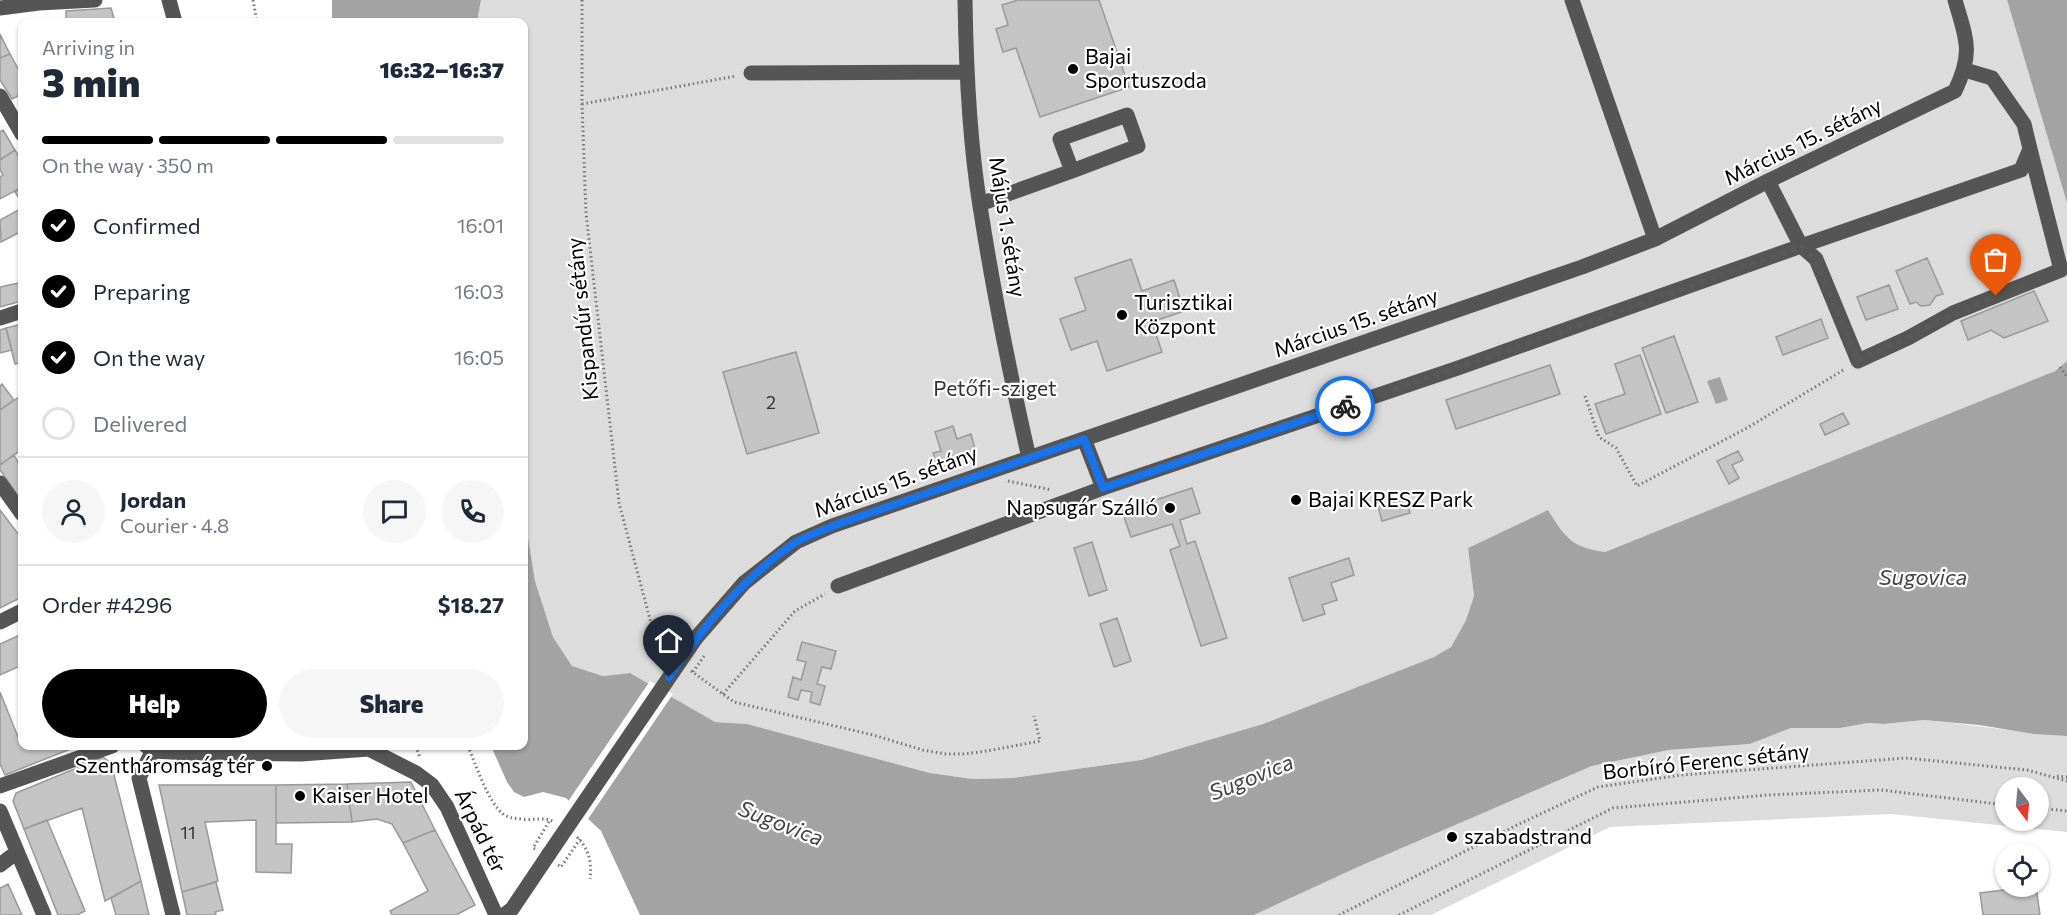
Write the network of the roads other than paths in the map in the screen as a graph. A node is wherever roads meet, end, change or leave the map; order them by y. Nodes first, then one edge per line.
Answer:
1 (95, 0) edge
2 (169, 0) edge
3 (965, 0) edge
4 (1572, 0) edge
5 (1955, 0) edge
6 (0, 8) edge
7 (174, 18) edge
8 (1965, 70) junction
9 (967, 72) junction
10 (751, 73) road end
11 (0, 96) edge
12 (18, 127) edge
13 (2030, 149) junction
14 (1072, 171) junction
15 (1768, 181) junction
16 (980, 204) junction
17 (1655, 239) junction
18 (1802, 246) junction
19 (18, 312) edge
20 (0, 318) edge
21 (1084, 439) junction
22 (1029, 458) junction
23 (0, 483) edge
24 (1103, 488) junction
25 (18, 508) edge
26 (838, 586) road end
27 (18, 613) edge
28 (0, 622) edge
29 (101, 750) edge
30 (150, 750) edge
31 (215, 750) edge
32 (339, 750) edge
33 (375, 750) edge
34 (0, 786) edge
35 (0, 811) edge
36 (17, 852) junction
37 (0, 865) edge
38 (44, 915) edge
39 (173, 915) edge
40 (496, 915) edge
41 (504, 915) edge

1 - 6 street
2 - 7 street
3 - 9 street, Május 1. sétány
4 - 17 street
5 - 8 street
8 - 13 street
8 - 15 street, Március 15. sétány
9 - 10 street
9 - 16 street, Május 1. sétány
11 - 12 street
13 - 18 street
13 - 18 street
14 - 14 street
14 - 16 street
15 - 17 street, Március 15. sétány
15 - 18 street
16 - 22 street, Május 1. sétány
17 - 21 street, Március 15. sétány
18 - 24 street
19 - 20 street
21 - 22 street, Március 15. sétány
21 - 24 street
22 - 41 street, Március 15. sétány, bridge
23 - 25 street
24 - 26 street
27 - 28 street
29 - 34 street
30 - 39 street
31 - 32 street
33 - 40 street, Árpád tér
35 - 36 street
36 - 37 street
36 - 38 street

